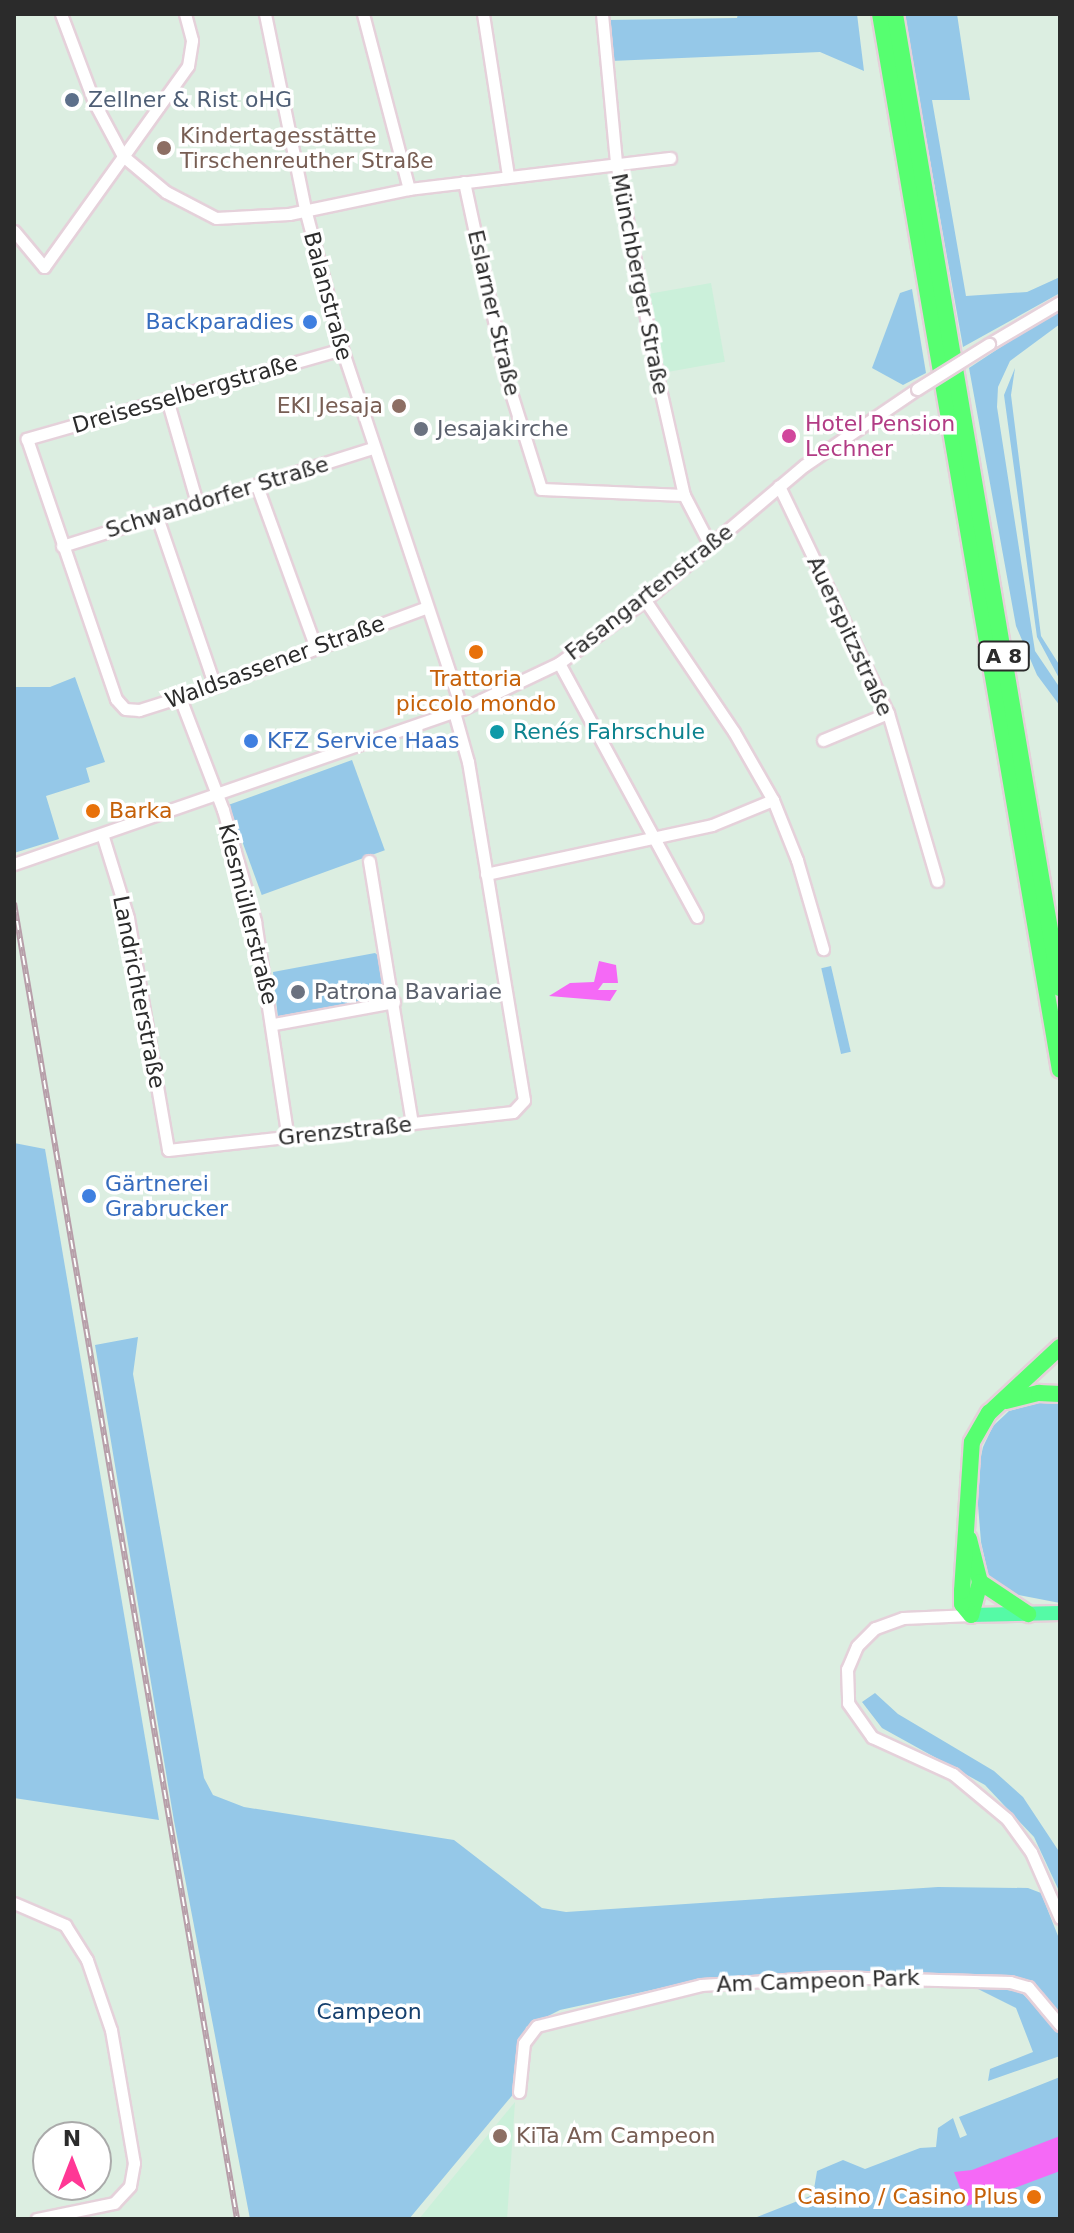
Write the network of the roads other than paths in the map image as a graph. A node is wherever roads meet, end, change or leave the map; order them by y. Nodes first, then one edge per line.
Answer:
1 (61, 14) edge
2 (185, 14) edge
3 (265, 14) edge
4 (363, 14) edge
5 (483, 14) edge
6 (602, 14) edge
7 (880, 14) edge
8 (895, 14) edge
9 (123, 156) junction
10 (670, 158) dead end
11 (616, 162) junction
12 (508, 175) junction
13 (464, 182) junction
14 (409, 189) junction
15 (305, 209) junction
16 (14, 231) edge
17 (1060, 302) edge
18 (342, 349) junction
19 (167, 399) junction
20 (372, 448) junction
21 (257, 486) junction
22 (779, 486) junction
23 (684, 495) junction
24 (197, 503) junction
25 (156, 514) junction
26 (710, 545) junction
27 (62, 546) junction
28 (645, 600) junction
29 (425, 608) junction
30 (316, 648) junction
31 (559, 663) junction
32 (215, 686) junction
33 (180, 698) junction
34 (458, 710) junction
35 (888, 713) junction
36 (823, 740) dead end
37 (217, 796) junction
38 (773, 800) junction
39 (103, 837) junction
40 (654, 838) junction
41 (369, 861) dead end
42 (14, 864) edge
43 (486, 874) junction
44 (937, 881) dead end
45 (697, 917) dead end
46 (823, 949) dead end
47 (1060, 988) edge
48 (394, 1002) junction
49 (274, 1024) junction
50 (1060, 1070) edge
51 (521, 1107) joint
52 (412, 1124) junction
53 (288, 1138) junction
54 (168, 1150) joint
55 (1060, 1347) edge
56 (1060, 1394) edge
57 (1001, 1402) junction
58 (969, 1539) junction
59 (980, 1582) junction
60 (1060, 1613) edge
61 (1028, 1614) junction
62 (971, 1615) junction
63 (14, 1903) edge
64 (1060, 1918) edge
65 (1060, 2025) edge
66 (519, 2092) dead end
67 (37, 2219) edge

1 - 9 street
2 - 9 street
3 - 15 street, Balanstraße
4 - 14 street
5 - 12 street
6 - 11 street, Münchberger Straße
7 - 50 highway, A 8
8 - 47 highway, A 8
9 - 15 street
9 - 16 street
10 - 11 street
11 - 12 street
11 - 23 street, Münchberger Straße
12 - 13 street
13 - 14 street
13 - 23 street, Eslarner Straße
14 - 15 street
15 - 18 street, Balanstraße
17 - 22 street, Fasangartenstraße, bridge
18 - 19 street, Dreisesselbergstraße
18 - 20 street, Balanstraße
19 - 24 street
19 - 27 street, Dreisesselbergstraße
20 - 21 street, Schwandorfer Straße
20 - 29 street, Balanstraße
21 - 24 street, Schwandorfer Straße
21 - 30 street
22 - 26 street, Fasangartenstraße
22 - 35 street, Auerspitzstraße
23 - 26 street, Münchberger Straße
24 - 25 street, Schwandorfer Straße
25 - 27 street, Schwandorfer Straße
25 - 32 street
26 - 28 street, Fasangartenstraße
27 - 33 street, Waldsassener Straße
28 - 31 street, Fasangartenstraße
28 - 38 street
29 - 30 street, Waldsassener Straße
29 - 34 street, Balanstraße
30 - 32 street, Waldsassener Straße
31 - 34 street, Fasangartenstraße
31 - 40 street
32 - 33 street, Waldsassener Straße
33 - 37 street, Kiesmüllerstraße
34 - 37 street, Fasangartenstraße
34 - 43 street, Balanstraße
35 - 36 street
35 - 44 street, Auerspitzstraße
37 - 39 street, Fasangartenstraße
37 - 49 street, Kiesmüllerstraße
38 - 40 street
38 - 46 street
39 - 42 street, Fasangartenstraße
39 - 54 street, Landrichterstraße
40 - 43 street
40 - 45 street
41 - 48 street
43 - 51 street, Balanstraße
48 - 49 street
48 - 52 street
49 - 53 street, Kiesmüllerstraße
51 - 52 street, Grenzstraße
52 - 53 street, Grenzstraße
53 - 54 street, Grenzstraße
55 - 57 highway
56 - 57 highway
57 - 58 highway
58 - 59 highway
58 - 62 highway
59 - 61 highway
59 - 62 highway
60 - 61 main road
61 - 62 main road
62 - 64 street
63 - 67 street
65 - 66 street, Am Campeon Park

